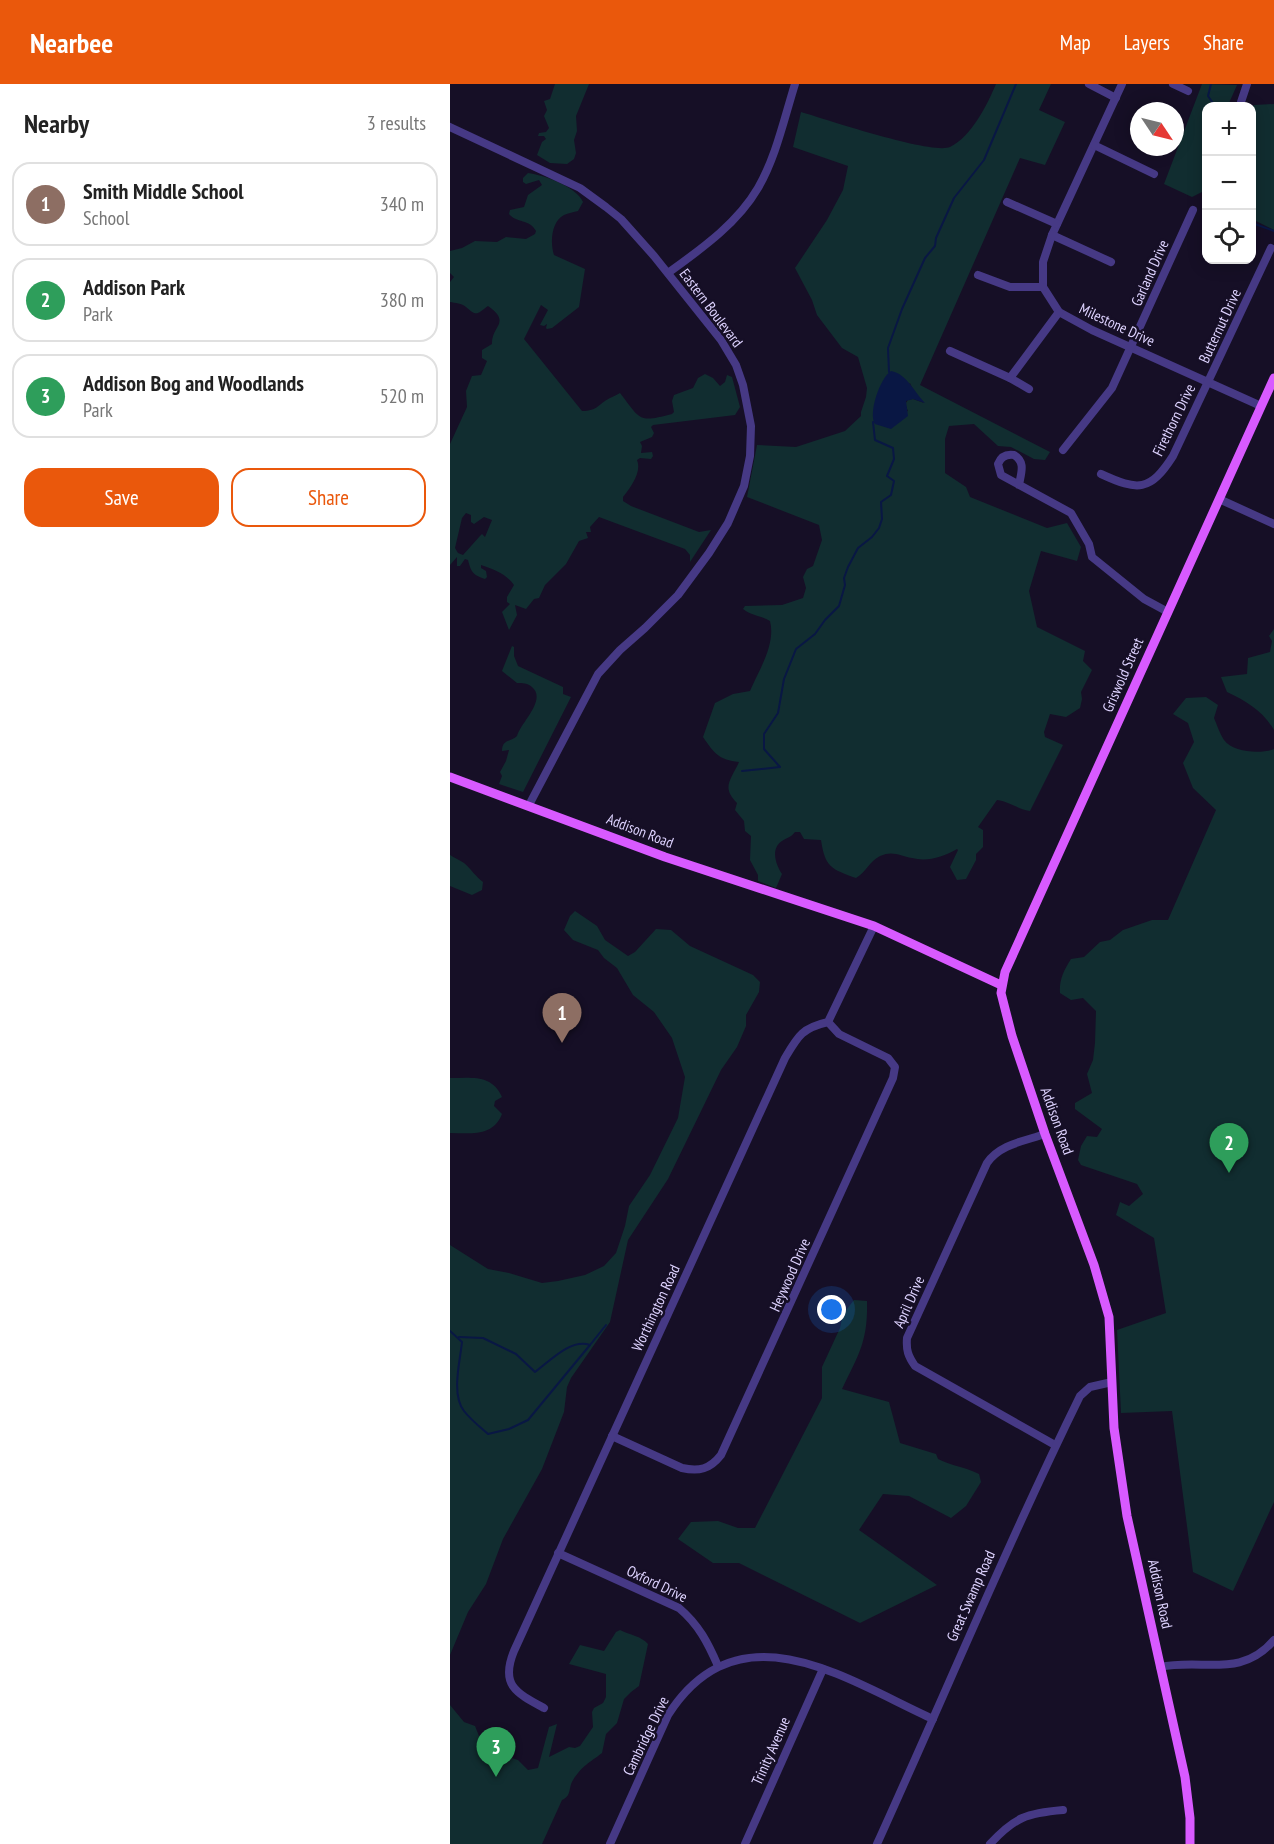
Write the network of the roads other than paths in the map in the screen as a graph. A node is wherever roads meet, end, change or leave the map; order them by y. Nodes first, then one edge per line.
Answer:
1 (795, 84) edge
2 (1089, 84) edge
3 (1122, 84) edge
4 (1173, 84) edge
5 (1247, 84) edge
6 (1188, 91) dead end
7 (1116, 98) junction
8 (1241, 102) dead end
9 (450, 127) edge
10 (1094, 145) junction
11 (1154, 174) dead end
12 (1007, 202) dead end
13 (1193, 210) dead end
14 (1057, 224) junction
15 (1052, 235) junction
16 (1271, 248) dead end
17 (1111, 262) dead end
18 (668, 273) junction
19 (978, 275) dead end
20 (1043, 287) junction
21 (1059, 312) junction
22 (1131, 348) junction
23 (950, 351) dead end
24 (1010, 378) junction
25 (1274, 378) edge
26 (1208, 382) junction
27 (1029, 389) dead end
28 (1261, 406) junction
29 (1063, 450) dead end
30 (1101, 474) dead end
31 (1018, 485) dead end
32 (1220, 499) junction
33 (1274, 524) edge
34 (1168, 612) junction
35 (450, 777) edge
36 (529, 805) junction
37 (874, 926) junction
38 (1001, 985) junction
39 (828, 1022) junction
40 (1045, 1134) junction
41 (1112, 1382) junction
42 (612, 1436) junction
43 (1056, 1445) junction
44 (558, 1552) junction
45 (1274, 1640) edge
46 (718, 1666) junction
47 (1160, 1667) junction
48 (823, 1669) junction
49 (544, 1708) dead end
50 (933, 1719) junction
51 (1063, 1810) dead end
52 (610, 1844) edge
53 (745, 1844) edge
54 (878, 1844) edge
55 (990, 1844) edge
56 (1190, 1844) edge

1 - 18 street
2 - 7 street
3 - 7 street
4 - 6 street
5 - 8 street
7 - 10 street
9 - 18 street, Eastern Boulevard
10 - 11 street
10 - 14 street
12 - 14 street
13 - 22 street, Garland Drive
14 - 15 street
15 - 17 street
15 - 20 street
16 - 26 street, Butternut Drive
18 - 36 street, Eastern Boulevard
19 - 20 street
20 - 21 street, Milestone Drive
21 - 22 street, Milestone Drive
21 - 24 street
22 - 26 street, Milestone Drive
22 - 29 street, Garland Drive
23 - 24 street
24 - 27 street
25 - 28 main road, Griswold Street
26 - 28 street, Milestone Drive
26 - 30 street, Firethorn Drive
28 - 32 main road, Griswold Street
31 - 34 street
32 - 33 street
32 - 34 main road, Griswold Street
34 - 38 main road, Griswold Street
35 - 36 main road, Addison Road
36 - 37 main road, Addison Road
37 - 38 main road, Addison Road
37 - 39 street
38 - 40 main road, Addison Road
39 - 42 street, Worthington Road
39 - 42 street, Heywood Drive
40 - 41 main road, Addison Road
40 - 43 street, April Drive
41 - 43 street, Great Swamp Road
41 - 47 main road, Addison Road
42 - 44 street, Worthington Road
43 - 50 street, Great Swamp Road
44 - 46 street, Oxford Drive
44 - 49 street, Worthington Road
45 - 47 street
46 - 48 street, Cambridge Drive
46 - 52 street, Cambridge Drive
47 - 56 main road, Addison Road
48 - 50 street, Cambridge Drive
48 - 53 street, Trinity Avenue
50 - 54 street, Great Swamp Road
51 - 55 street

